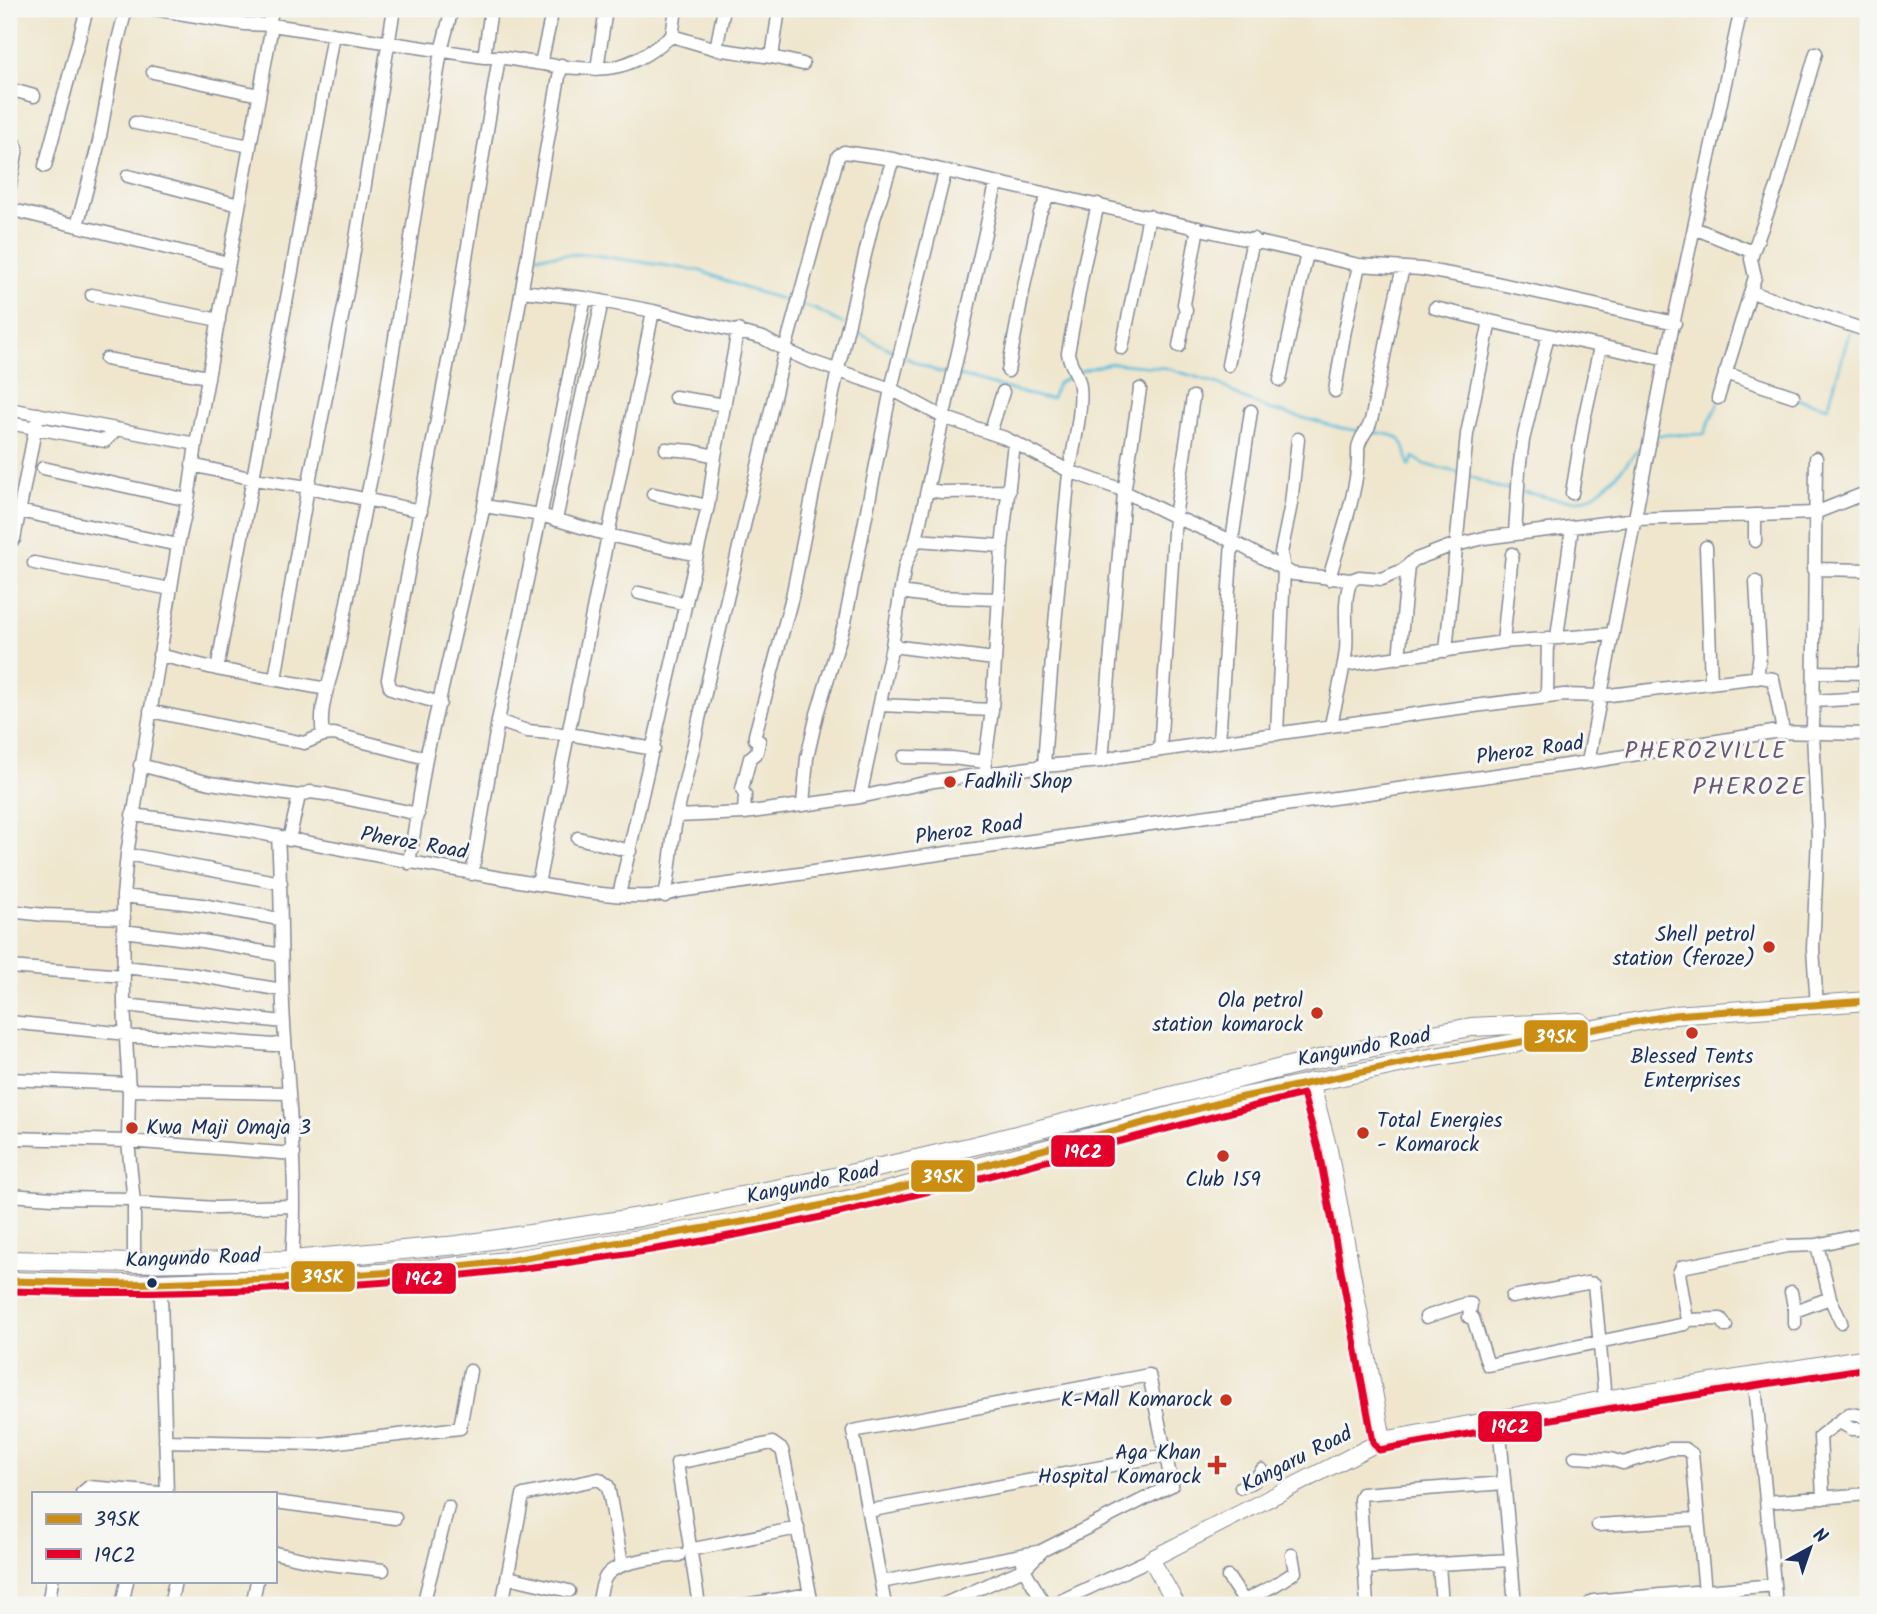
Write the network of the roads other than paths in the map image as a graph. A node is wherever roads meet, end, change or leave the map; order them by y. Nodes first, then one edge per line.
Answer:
1 (87, 9) edge
2 (126, 9) edge
3 (154, 9) edge
4 (273, 9) edge
5 (394, 9) edge
6 (452, 9) edge
7 (491, 9) edge
8 (553, 9) edge
9 (606, 9) edge
10 (676, 9) edge
11 (724, 9) edge
12 (779, 9) edge
13 (1741, 9) edge
14 (272, 25) junction
15 (333, 34) junction
16 (671, 36) junction
17 (388, 43) junction
18 (716, 49) junction
19 (441, 51) junction
20 (1816, 53) dead end
21 (484, 57) junction
22 (499, 57) junction
23 (772, 57) junction
24 (541, 63) junction
25 (803, 64) dead end
26 (561, 65) junction
27 (597, 69) junction
28 (153, 72) dead end
29 (9, 89) edge
30 (259, 95) junction
31 (34, 96) dead end
32 (135, 123) dead end
33 (9, 142) edge
34 (250, 146) junction
35 (893, 159) junction
36 (45, 166) dead end
37 (945, 172) junction
38 (128, 176) dead end
39 (996, 184) junction
40 (9, 191) edge
41 (1049, 194) junction
42 (1098, 204) junction
43 (239, 205) junction
44 (9, 209) edge
45 (1149, 216) junction
46 (77, 226) junction
47 (1198, 228) junction
48 (1695, 228) junction
49 (1253, 239) junction
50 (1753, 252) junction
51 (1307, 253) junction
52 (229, 263) junction
53 (1359, 265) junction
54 (1403, 269) junction
55 (522, 291) junction
56 (1751, 292) junction
57 (92, 295) dead end
58 (585, 298) junction
59 (602, 301) junction
60 (1435, 308) dead end
61 (653, 311) junction
62 (219, 320) junction
63 (1490, 321) junction
64 (1675, 323) junction
65 (738, 330) junction
66 (1868, 331) edge
67 (1548, 335) junction
68 (1180, 346) dead end
69 (1600, 347) junction
70 (1122, 348) dead end
71 (785, 351) junction
72 (106, 359) dead end
73 (1666, 360) junction
74 (1228, 365) dead end
75 (838, 369) junction
76 (1008, 371) dead end
77 (1725, 373) junction
78 (208, 377) junction
79 (1280, 380) dead end
80 (891, 388) junction
81 (1140, 389) dead end
82 (1335, 391) dead end
83 (1003, 392) dead end
84 (1793, 396) dead end
85 (675, 397) dead end
86 (1193, 397) dead end
87 (1718, 398) dead end
88 (725, 405) junction
89 (9, 409) edge
90 (1251, 411) dead end
91 (943, 417) junction
92 (36, 421) junction
93 (9, 423) edge
94 (990, 433) junction
95 (1298, 439) dead end
96 (1014, 443) junction
97 (196, 444) junction
98 (666, 449) dead end
99 (715, 456) junction
100 (1816, 458) dead end
101 (192, 465) junction
102 (43, 468) dead end
103 (1069, 471) junction
104 (254, 479) junction
105 (308, 487) junction
106 (927, 490) junction
107 (1009, 491) junction
108 (1868, 492) edge
109 (1124, 493) junction
110 (1572, 493) dead end
111 (653, 494) dead end
112 (188, 500) junction
113 (365, 500) junction
114 (484, 506) junction
115 (708, 506) junction
116 (421, 510) junction
117 (19, 511) junction
118 (1815, 513) junction
119 (541, 515) junction
120 (1755, 515) junction
121 (1175, 517) junction
122 (1636, 519) junction
123 (556, 520) junction
124 (1572, 527) junction
125 (1516, 534) junction
126 (608, 535) junction
127 (14, 539) dead end
128 (916, 540) junction
129 (1232, 541) junction
130 (1755, 541) dead end
131 (1457, 544) junction
132 (178, 545) junction
133 (1002, 546) junction
134 (1706, 547) dead end
135 (1512, 554) dead end
136 (697, 555) junction
137 (34, 563) dead end
138 (1408, 566) junction
139 (1284, 569) junction
140 (1813, 569) junction
141 (1868, 570) edge
142 (1329, 579) junction
143 (1351, 580) junction
144 (1756, 582) dead end
145 (171, 589) junction
146 (900, 592) junction
147 (639, 593) dead end
148 (998, 599) junction
149 (686, 604) junction
150 (1868, 625) edge
151 (1613, 635) junction
152 (1553, 637) junction
153 (1503, 642) junction
154 (892, 646) junction
155 (1446, 651) junction
156 (159, 654) junction
157 (1399, 658) junction
158 (994, 659) junction
159 (1344, 665) junction
160 (217, 669) junction
161 (1814, 672) junction
162 (1867, 673) edge
163 (1757, 678) junction
164 (275, 679) junction
165 (1711, 682) junction
166 (327, 689) junction
167 (1601, 696) junction
168 (1547, 697) junction
169 (1814, 701) junction
170 (440, 703) junction
171 (880, 705) junction
172 (992, 710) junction
173 (150, 711) junction
174 (498, 721) junction
175 (1331, 725) junction
176 (1783, 732) junction
177 (1812, 733) junction
178 (569, 734) junction
179 (1277, 734) junction
180 (1868, 734) edge
181 (323, 735) junction
182 (1219, 742) junction
183 (654, 749) junction
184 (1160, 750) junction
185 (904, 757) dead end
186 (426, 758) junction
187 (1102, 761) junction
188 (1588, 762) junction
189 (141, 765) junction
190 (1044, 766) junction
191 (986, 769) junction
192 (299, 796) junction
193 (860, 797) junction
194 (803, 804) junction
195 (744, 813) junction
196 (418, 814) junction
197 (132, 815) junction
198 (677, 816) junction
199 (283, 838) junction
200 (578, 838) dead end
201 (630, 851) junction
202 (127, 854) junction
203 (409, 863) junction
204 (472, 874) junction
205 (281, 883) junction
206 (537, 884) junction
207 (619, 895) junction
208 (123, 896) junction
209 (665, 896) junction
210 (9, 911) edge
211 (279, 919) junction
212 (123, 924) junction
213 (281, 955) junction
214 (9, 967) edge
215 (124, 972) junction
216 (282, 990) junction
217 (1868, 1001) edge
218 (124, 1005) junction
219 (1817, 1006) junction
220 (9, 1022) edge
221 (284, 1022) junction
222 (1611, 1025) junction
223 (127, 1035) junction
224 (285, 1043) junction
225 (9, 1079) edge
226 (1311, 1081) junction
227 (128, 1087) junction
228 (289, 1094) junction
229 (9, 1138) edge
230 (128, 1141) junction
231 (294, 1154) junction
232 (9, 1195) edge
233 (133, 1201) junction
234 (293, 1206) junction
235 (1868, 1233) edge
236 (1818, 1245) junction
237 (9, 1260) edge
238 (292, 1260) junction
239 (134, 1263) junction
240 (9, 1281) edge
241 (158, 1283) junction
242 (1791, 1292) dead end
243 (1512, 1297) dead end
244 (1830, 1298) junction
245 (1426, 1317) dead end
246 (1687, 1320) junction
247 (1841, 1322) dead end
248 (1726, 1326) dead end
249 (1598, 1341) junction
250 (1868, 1357) edge
251 (470, 1371) dead end
252 (1755, 1374) junction
253 (1605, 1399) junction
254 (1496, 1420) junction
255 (1868, 1420) edge
256 (1842, 1421) junction
257 (1868, 1425) edge
258 (1383, 1440) junction
259 (165, 1441) junction
260 (1166, 1455) junction
261 (1574, 1457) dead end
262 (1262, 1470) dead end
263 (1504, 1483) junction
264 (1241, 1487) dead end
265 (83, 1492) edge
266 (136, 1492) edge
267 (167, 1492) edge
268 (1868, 1493) edge
269 (1823, 1498) junction
270 (276, 1502) edge
271 (1767, 1502) junction
272 (448, 1507) dead end
273 (869, 1511) junction
274 (395, 1518) dead end
275 (1697, 1519) junction
276 (1598, 1525) dead end
277 (797, 1528) junction
278 (276, 1553) edge
279 (684, 1553) junction
280 (1292, 1555) dead end
281 (1151, 1559) junction
282 (1511, 1560) junction
283 (1023, 1562) junction
284 (622, 1564) junction
285 (1439, 1565) junction
286 (1364, 1569) junction
287 (383, 1570) dead end
288 (508, 1577) junction
289 (1228, 1577) dead end
290 (52, 1582) edge
291 (127, 1582) edge
292 (175, 1582) edge
293 (257, 1582) edge
294 (880, 1582) junction
295 (1774, 1585) junction
296 (569, 1591) dead end
297 (1704, 1592) junction
298 (811, 1600) edge
299 (1647, 1601) edge
300 (1245, 1603) edge
301 (48, 1605) edge
302 (122, 1605) edge
303 (170, 1605) edge
304 (252, 1605) edge
305 (423, 1605) edge
306 (502, 1605) edge
307 (598, 1605) edge
308 (699, 1605) edge
309 (744, 1605) edge
310 (885, 1605) edge
311 (942, 1605) edge
312 (1045, 1605) edge
313 (1052, 1605) edge
314 (1177, 1605) edge
315 (1367, 1605) edge
316 (1442, 1605) edge
317 (1515, 1605) edge
318 (1588, 1605) edge
319 (1776, 1605) edge

1 - 36 street
2 - 46 street
3 - 14 street
4 - 14 street
5 - 17 street
6 - 19 street
7 - 21 street
8 - 24 street
9 - 27 street
10 - 16 street
11 - 18 street
12 - 23 street
13 - 48 street
14 - 15 street
14 - 30 street
15 - 17 street
15 - 104 street
16 - 18 street
16 - 27 street
17 - 19 street
17 - 105 street
18 - 23 street
19 - 21 street
19 - 113 street
20 - 50 street
21 - 22 street
22 - 24 street
22 - 116 street
23 - 25 street
24 - 26 street
26 - 27 street
26 - 55 street
28 - 30 street
29 - 31 street
30 - 34 street
32 - 34 street
33 - 40 street
34 - 43 street
35 - 37 street
35 - 71 street
35 - 75 street
37 - 39 street
37 - 80 street
38 - 43 street
39 - 41 street
39 - 91 street
41 - 42 street
41 - 76 street
42 - 45 street
42 - 103 street
43 - 52 street
44 - 46 street
45 - 47 street
45 - 70 street
46 - 52 street
47 - 49 street
47 - 68 street
48 - 50 street
48 - 64 street
49 - 51 street
49 - 74 street
50 - 56 street
51 - 53 street
51 - 79 street
52 - 62 street
53 - 54 street
53 - 82 street
54 - 64 street
54 - 142 street
55 - 58 street
55 - 114 street
56 - 66 street
56 - 77 street
57 - 62 street
58 - 59 street
58 - 119 street
59 - 61 street
59 - 123 street
60 - 63 street
61 - 65 street
61 - 126 street
62 - 78 street
63 - 67 street
63 - 131 street
64 - 73 street
65 - 71 street
65 - 88 street
67 - 69 street
67 - 125 street
69 - 73 street
69 - 110 street
71 - 75 street
71 - 198 street
72 - 78 street
73 - 122 street
75 - 80 street
75 - 195 street
77 - 84 street
77 - 87 street
78 - 97 street
80 - 91 street
80 - 194 street
81 - 109 street
83 - 94 street
85 - 88 street
86 - 121 street
88 - 99 street
89 - 92 street
90 - 129 street
91 - 94 street
91 - 106 street
92 - 93 street
92 - 97 street
92 - 117 street
94 - 96 street
95 - 139 street
96 - 103 street
96 - 107 street
97 - 101 street
98 - 99 street
99 - 115 street
100 - 118 street
101 - 104 street
101 - 112 street
102 - 112 street
103 - 109 street
103 - 190 street
104 - 105 street
104 - 160 street
105 - 113 street
105 - 164 street
106 - 107 street
106 - 128 street
107 - 133 street
108 - 118 street
109 - 121 street
109 - 187 street
111 - 115 street
112 - 132 street
113 - 116 street
113 - 166 street
114 - 119 street
114 - 170 street
115 - 136 street
116 - 170 street
117 - 127 street
117 - 132 street
118 - 120 street
118 - 140 street
119 - 123 street
119 - 174 street
120 - 122 street
120 - 130 street
121 - 129 street
121 - 184 street
122 - 124 street
122 - 151 street
123 - 126 street
124 - 125 street
124 - 152 street
125 - 131 street
126 - 136 street
126 - 178 street
128 - 133 street
128 - 146 street
129 - 139 street
129 - 182 street
131 - 138 street
131 - 155 street
132 - 145 street
133 - 148 street
134 - 165 street
135 - 153 street
136 - 149 street
137 - 145 street
138 - 143 street
138 - 157 street
139 - 142 street
139 - 179 street
140 - 141 street
140 - 161 street
142 - 143 street
143 - 159 street
144 - 163 street
145 - 156 street
146 - 148 street
146 - 154 street
147 - 149 street
148 - 158 street
149 - 183 street
150 - 162 street
151 - 152 street
151 - 167 street
152 - 153 street
152 - 168 street
153 - 155 street
154 - 158 street
154 - 171 street
155 - 157 street
156 - 160 street
156 - 173 street
157 - 159 street
158 - 172 street
159 - 175 street
160 - 164 street
161 - 162 street
161 - 169 street
162 - 169 street
163 - 165 street
163 - 176 street
164 - 166 street
165 - 167 street
166 - 181 street
167 - 168 street
167 - 188 street
168 - 175 street
169 - 177 street
170 - 186 street
171 - 172 street
171 - 193 street
172 - 191 street
173 - 181 street
173 - 189 street
174 - 178 street
174 - 204 street
175 - 179 street
176 - 177 street, Pheroz Road
176 - 188 street, Pheroz Road
177 - 180 street, Pheroz Road
177 - 219 street
178 - 183 street
178 - 206 street
179 - 182 street
181 - 186 street
182 - 184 street
183 - 201 street
184 - 187 street
185 - 191 street
186 - 196 street
187 - 190 street
188 - 209 street, Pheroz Road
189 - 192 street
189 - 197 street
190 - 191 street
191 - 193 street
192 - 196 street
192 - 199 street
193 - 194 street
194 - 195 street
195 - 198 street
196 - 203 street
197 - 199 street, Pheroz Road
197 - 202 street
198 - 209 street
199 - 203 street, Pheroz Road
199 - 205 street
200 - 201 street
201 - 207 street
202 - 205 street
202 - 208 street
203 - 204 street, Pheroz Road
204 - 206 street, Pheroz Road
205 - 211 street
206 - 207 street, Pheroz Road
207 - 209 street, Pheroz Road
208 - 211 street
208 - 212 street
210 - 212 street
211 - 213 street
212 - 213 street
212 - 215 street
213 - 216 street
214 - 215 street
215 - 216 street
215 - 218 street
216 - 221 street
217 - 219 highway, Kangundo Road
218 - 221 street
218 - 223 street
219 - 222 highway, Kangundo Road
220 - 223 street
221 - 224 street
222 - 226 highway, Kangundo Road
222 - 238 highway, Kangundo Road
223 - 224 street
223 - 227 street
224 - 228 street
225 - 227 street
226 - 241 highway, Kangundo Road
226 - 258 main road
227 - 228 street
227 - 230 street
228 - 231 street
229 - 230 street
230 - 231 street
230 - 233 street
231 - 234 street
232 - 233 street
233 - 234 street
233 - 239 street
234 - 238 street
235 - 236 street
236 - 244 street
236 - 246 street
237 - 239 highway, Kangundo Road
238 - 239 highway, Kangundo Road
240 - 241 highway, Kangundo Road
241 - 259 street
242 - 244 street
243 - 249 street
244 - 247 street
245 - 249 street
246 - 248 street
246 - 249 street
249 - 253 street
250 - 252 main road, Kangaru Road
251 - 259 street
252 - 253 main road, Kangaru Road
252 - 271 street
253 - 254 main road, Kangaru Road
254 - 258 main road, Kangaru Road
254 - 263 street
255 - 256 street
256 - 257 street
256 - 269 street
258 - 281 main road, Kangaru Road
259 - 267 street
260 - 273 street
260 - 273 street
260 - 283 street
261 - 275 street
262 - 264 street
263 - 282 street
263 - 286 street
265 - 266 street
268 - 269 street
269 - 271 street
270 - 274 street
271 - 295 street
272 - 305 street
273 - 294 street
275 - 276 street
275 - 297 street
277 - 279 street
277 - 279 street
277 - 298 street
278 - 287 street
279 - 284 street
279 - 308 street
280 - 300 street
281 - 313 street, Kangaru Road
281 - 314 main road
282 - 285 street
282 - 317 street
283 - 294 street
283 - 311 street
283 - 312 street
284 - 288 street
284 - 307 street
285 - 286 street
285 - 316 street
286 - 315 street
288 - 296 street
288 - 306 street
289 - 300 street
290 - 301 street
291 - 302 street
292 - 303 street
293 - 304 street
294 - 310 street
295 - 297 street
295 - 319 street
297 - 299 street
298 - 309 street
299 - 318 street

